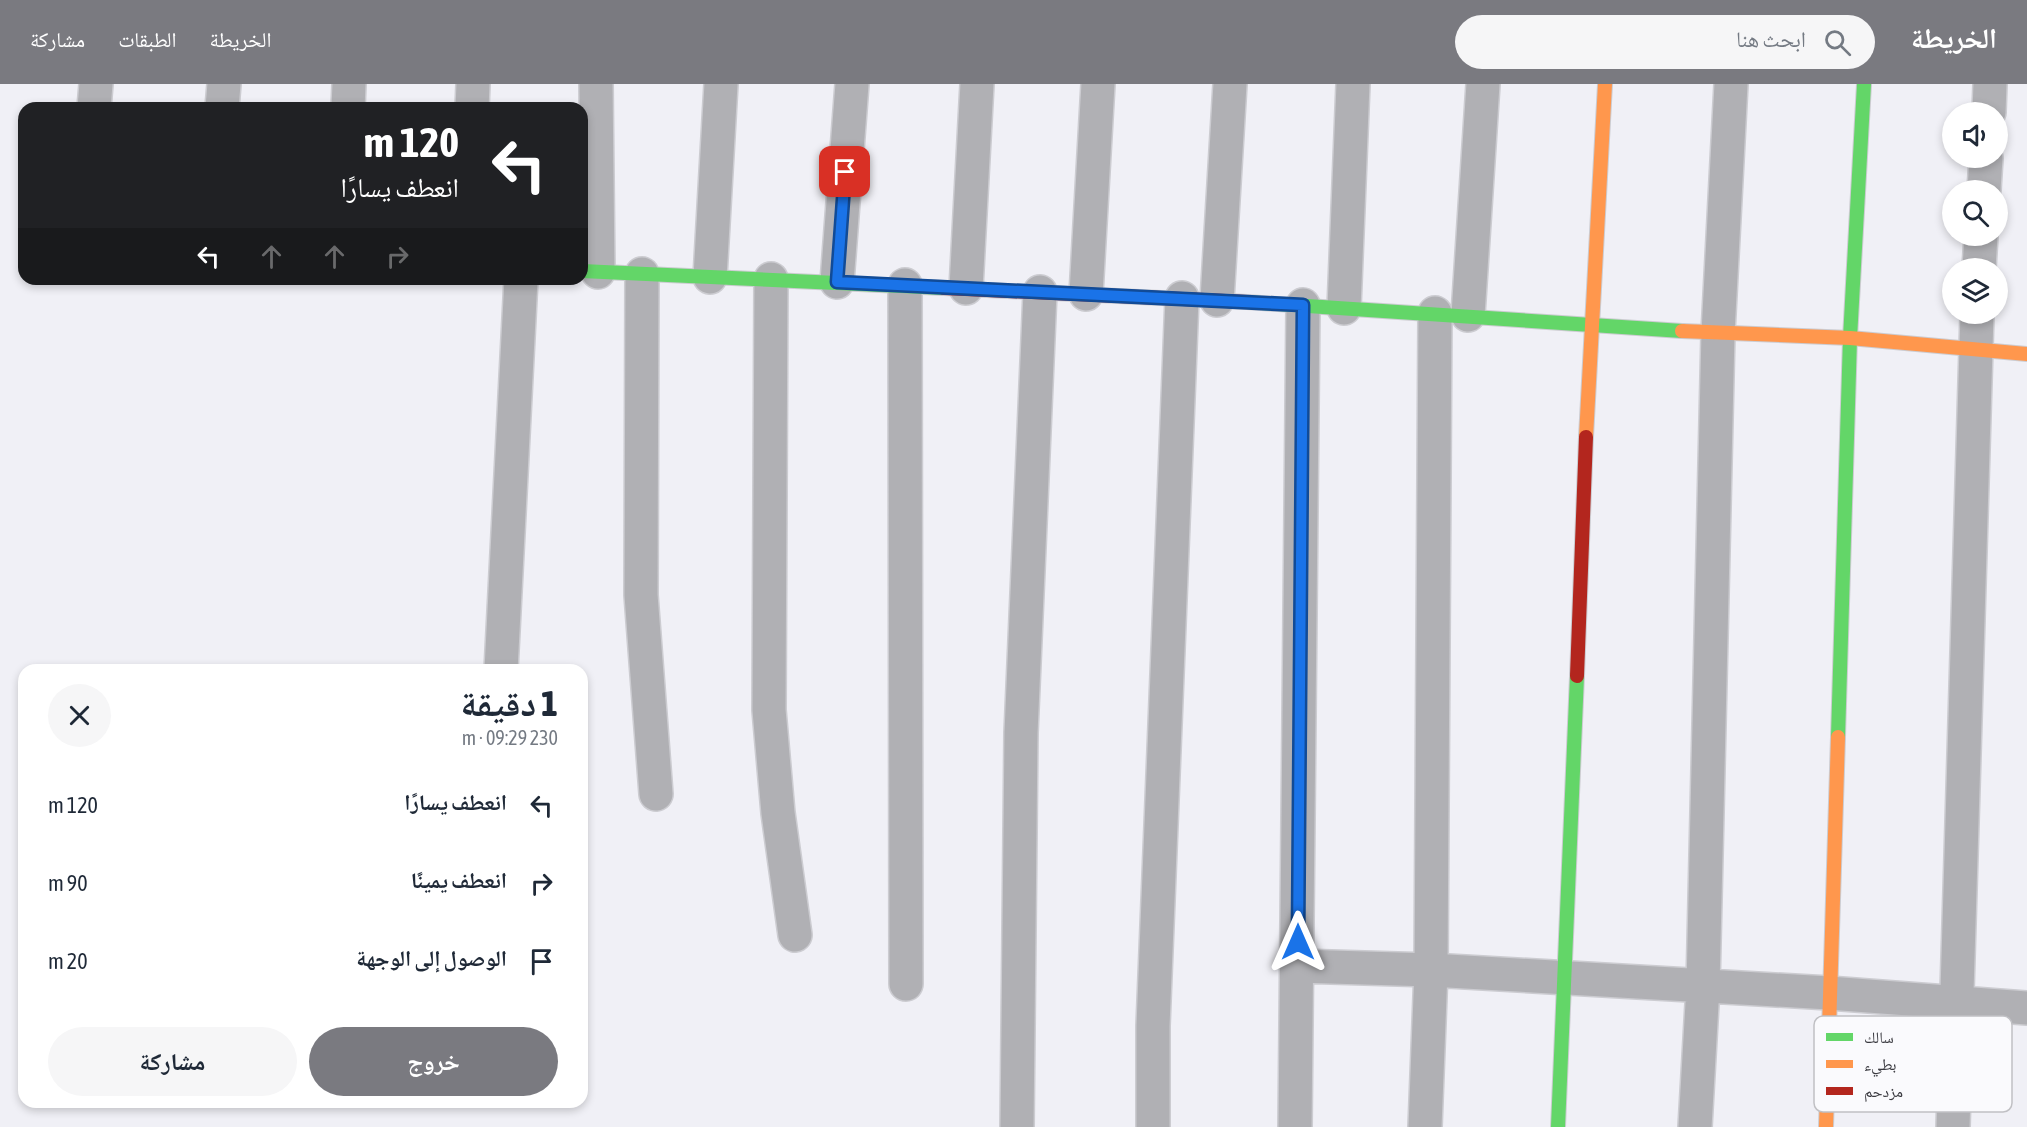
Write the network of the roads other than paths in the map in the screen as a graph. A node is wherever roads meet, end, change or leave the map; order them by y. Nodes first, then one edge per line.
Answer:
1 (96, 84) edge
2 (224, 84) edge
3 (349, 84) edge
4 (473, 84) edge
5 (596, 84) edge
6 (722, 84) edge
7 (852, 84) edge
8 (977, 84) edge
9 (1098, 84) edge
10 (1230, 84) edge
11 (1353, 84) edge
12 (1483, 84) edge
13 (1605, 84) edge
14 (1731, 84) edge
15 (1863, 84) edge
16 (1990, 84) edge
17 (94, 102) edge
18 (222, 102) edge
19 (348, 102) edge
20 (472, 102) edge
21 (1989, 102) edge
22 (590, 272) edge
23 (642, 274) junction
24 (710, 277) junction
25 (771, 279) junction
26 (837, 282) junction
27 (521, 285) edge
28 (905, 285) junction
29 (966, 288) junction
30 (1040, 292) junction
31 (1086, 294) junction
32 (1182, 298) junction
33 (1217, 300) junction
34 (1303, 305) junction
35 (1344, 308) junction
36 (1435, 313) junction
37 (1468, 315) junction
38 (1590, 324) junction
39 (1976, 324) edge
40 (1718, 333) junction
41 (1850, 338) junction
42 (1974, 349) junction
43 (2027, 354) edge
44 (501, 664) edge
45 (656, 794) dead end
46 (795, 935) dead end
47 (1298, 966) junction
48 (1431, 970) junction
49 (1566, 978) junction
50 (906, 984) dead end
51 (1703, 986) junction
52 (1829, 993) junction
53 (1956, 1004) junction
54 (2027, 1008) edge
55 (1828, 1016) edge
56 (1956, 1016) edge
57 (1826, 1112) edge
58 (1953, 1112) edge
59 (1017, 1127) edge
60 (1153, 1127) edge
61 (1295, 1127) edge
62 (1425, 1127) edge
63 (1558, 1127) edge
64 (1695, 1127) edge
65 (1826, 1127) edge
66 (1953, 1127) edge

1 - 17 street
2 - 18 street
3 - 19 street
4 - 20 street
5 - 22 street
6 - 24 street
7 - 26 street
8 - 29 street
9 - 31 street
10 - 33 street
11 - 35 street
12 - 37 street
13 - 38 street
14 - 40 street
15 - 41 street
16 - 21 street
22 - 23 street
23 - 24 street
23 - 45 street
24 - 25 street
25 - 26 street
25 - 46 street
26 - 28 street
27 - 44 street
28 - 29 street
28 - 50 street
29 - 30 street
30 - 31 street
30 - 59 street
31 - 32 street
32 - 33 street
32 - 60 street
33 - 34 street
34 - 35 street
34 - 47 street
35 - 36 street
36 - 37 street
36 - 48 street
37 - 38 street
38 - 40 street
38 - 49 street
39 - 42 street
40 - 41 street
40 - 51 street
41 - 42 street
41 - 52 street
42 - 43 street
42 - 53 street
47 - 48 street
47 - 61 street
48 - 49 street
48 - 62 street
49 - 51 street
49 - 63 street
51 - 52 street
51 - 64 street
52 - 53 street
52 - 55 street
53 - 54 street
53 - 56 street
57 - 65 street
58 - 66 street

